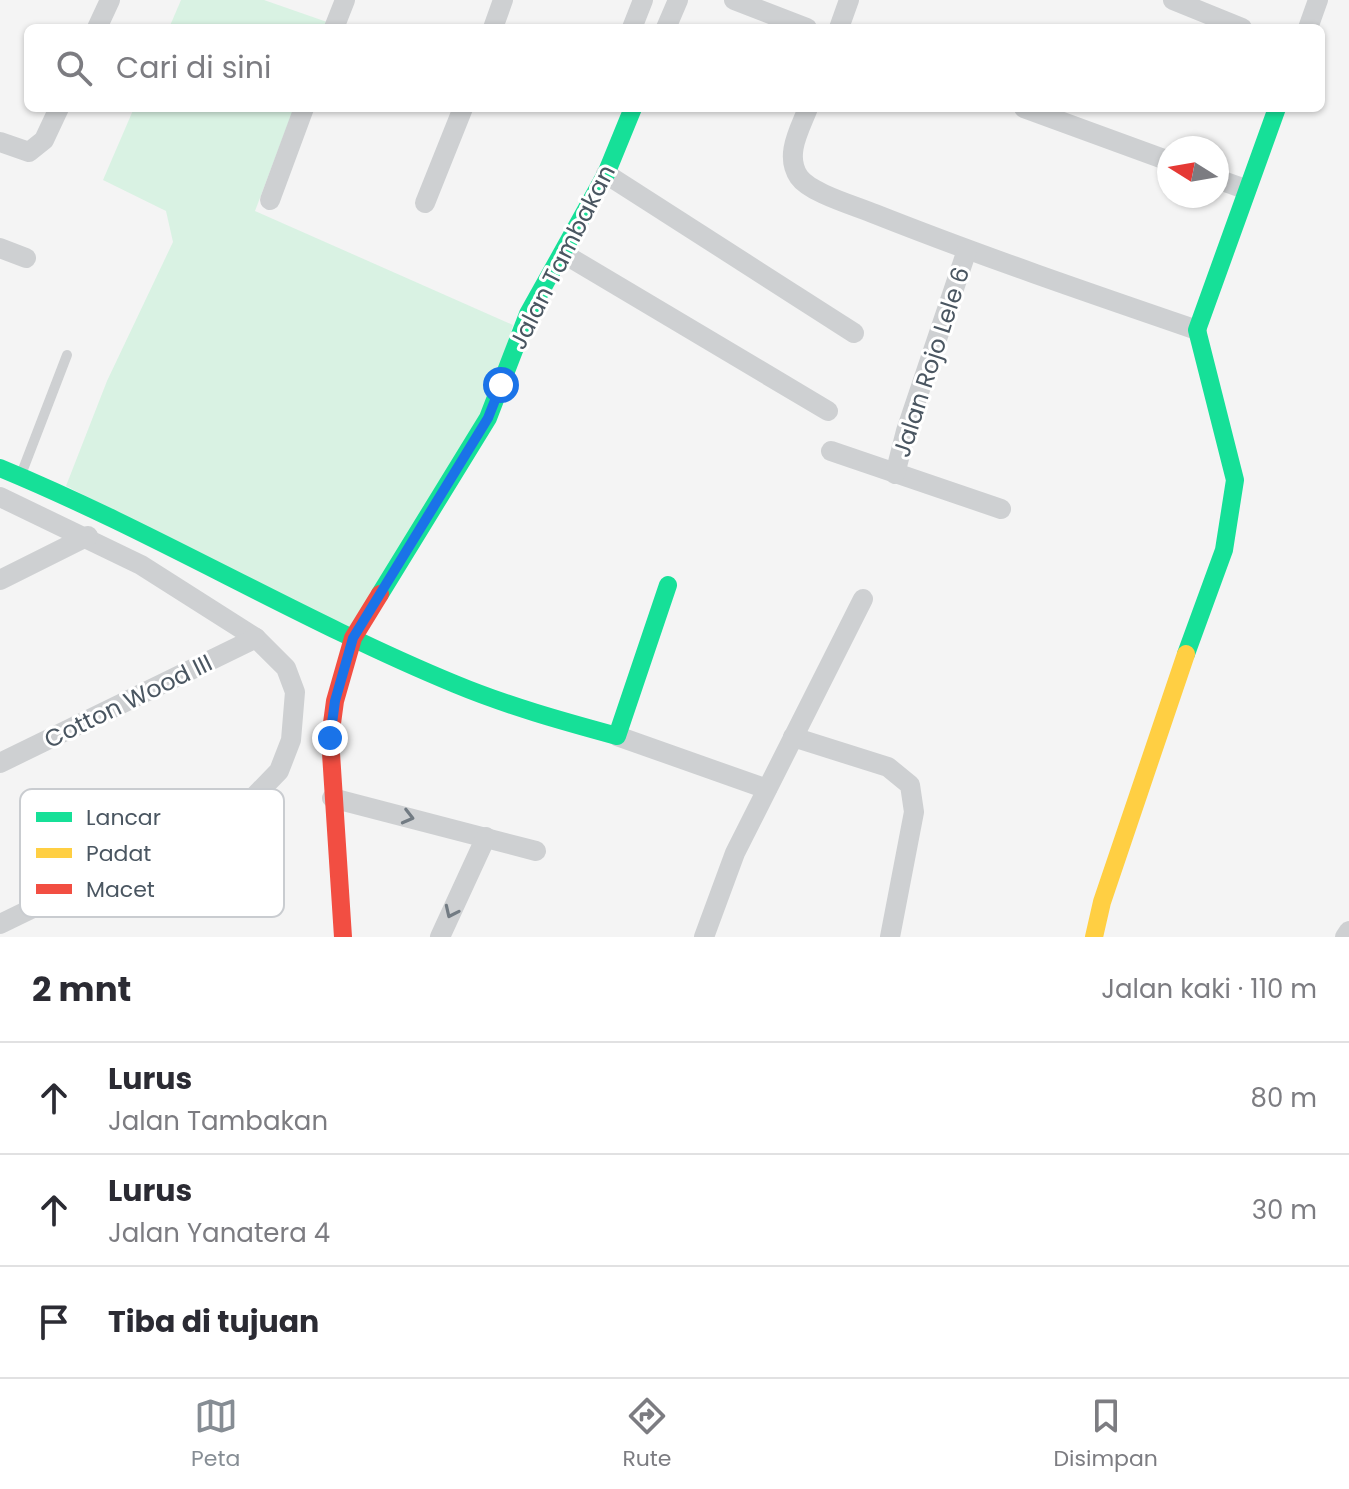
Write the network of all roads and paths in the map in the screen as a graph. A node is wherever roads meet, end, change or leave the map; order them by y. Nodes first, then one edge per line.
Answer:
1 (110, 0) edge
2 (345, 0) edge
3 (503, 0) edge
4 (643, 0) edge
5 (678, 0) edge
6 (734, 0) edge
7 (849, 0) edge
8 (1173, 0) edge
9 (1318, 0) edge
10 (99, 24) edge
11 (336, 24) edge
12 (494, 24) edge
13 (634, 24) edge
14 (668, 24) edge
15 (797, 24) edge
16 (840, 24) edge
17 (1232, 24) edge
18 (1309, 24) edge
19 (57, 112) edge
20 (303, 112) edge
21 (461, 112) edge
22 (806, 112) edge
23 (1035, 112) edge
24 (1275, 112) edge
25 (626, 114) edge
26 (0, 142) edge
27 (1157, 157) edge
28 (606, 174) junction
29 (1229, 183) edge
30 (1245, 189) junction
31 (270, 200) dead end
32 (425, 203) dead end
33 (0, 248) edge
34 (967, 250) junction
35 (564, 254) junction
36 (26, 258) dead end
37 (1197, 330) junction
38 (854, 333) dead end
39 (67, 355) dead end
40 (828, 411) dead end
41 (831, 451) dead end
42 (0, 468) edge
43 (895, 474) junction
44 (20, 476) junction
45 (0, 497) edge
46 (1001, 509) dead end
47 (88, 536) junction
48 (0, 580) edge
49 (668, 585) dead end
50 (863, 599) dead end
51 (256, 638) junction
52 (353, 638) junction
53 (617, 736) junction
54 (793, 737) junction
55 (0, 763) edge
56 (264, 789) edge
57 (767, 789) junction
58 (332, 798) junction
59 (486, 837) junction
60 (536, 851) dead end
61 (20, 914) edge
62 (0, 924) edge
63 (1349, 931) edge
64 (709, 935) edge
65 (343, 937) edge
66 (440, 937) edge
67 (890, 937) edge
68 (1094, 937) edge
69 (1345, 937) edge

1 - 10 street
2 - 11 street
3 - 12 street
4 - 13 street
5 - 14 street
6 - 15 street
7 - 16 street
8 - 17 street
9 - 18 street
19 - 26 street
20 - 31 street
21 - 32 street
22 - 34 street
23 - 27 street
24 - 30 street
25 - 28 street, Jalan Tambakan
28 - 35 street, Jalan Tambakan
28 - 38 street
29 - 30 street
30 - 37 street
33 - 36 street
34 - 37 street
34 - 43 street, Jalan Rojo Lele 6
35 - 40 street
35 - 52 street, Jalan Tambakan
37 - 68 street
39 - 44 lane
41 - 43 street, Jalan Rojo Lele 6
42 - 44 street
43 - 46 street, Jalan Rojo Lele 6
44 - 52 street
45 - 47 street
47 - 48 street
47 - 51 street
49 - 53 street
50 - 54 street
51 - 55 street, Cotton Wood III
51 - 56 street
52 - 53 street
52 - 58 street, Jalan Tambakan
53 - 57 street
54 - 57 street
54 - 67 street
57 - 64 street
58 -> 59 street
58 - 65 street, Jalan Tambakan
59 - 60 street
59 -> 66 street
61 - 62 street
63 - 69 street

